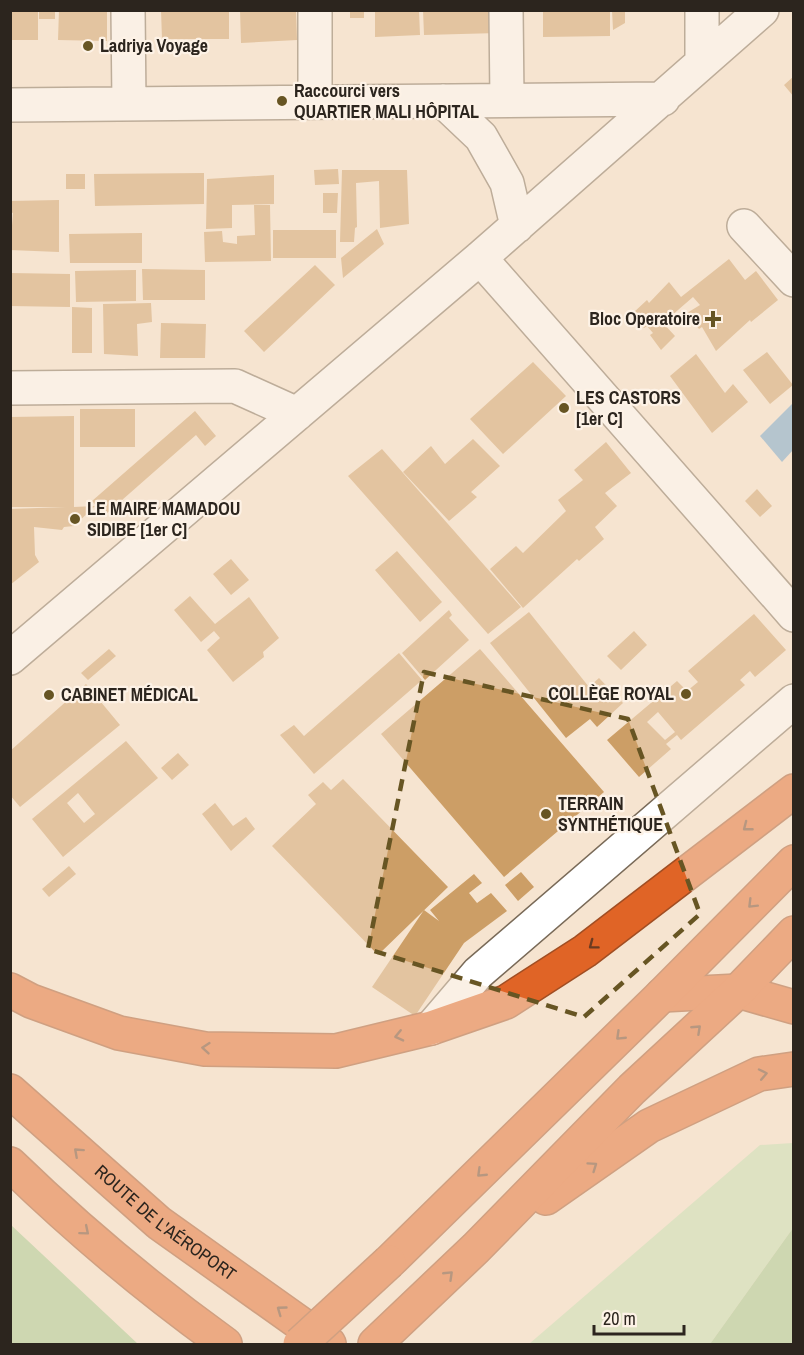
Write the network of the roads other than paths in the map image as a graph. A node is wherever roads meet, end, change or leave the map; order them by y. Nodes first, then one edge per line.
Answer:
1 (128, 10) edge
2 (315, 10) edge
3 (506, 10) edge
4 (702, 10) edge
5 (762, 10) edge
6 (702, 60) junction
7 (663, 99) junction
8 (507, 100) junction
9 (442, 101) junction
10 (315, 102) junction
11 (129, 104) junction
12 (10, 105) edge
13 (517, 226) junction
14 (744, 226) dead end
15 (480, 258) junction
16 (794, 280) edge
17 (10, 388) edge
18 (297, 414) junction
19 (794, 615) edge
20 (10, 658) edge
21 (794, 701) edge
22 (794, 791) edge
23 (794, 862) edge
24 (794, 933) edge
25 (10, 990) edge
26 (738, 992) junction
27 (662, 995) junction
28 (794, 1007) edge
29 (431, 1028) junction
30 (794, 1069) edge
31 (10, 1091) edge
32 (10, 1164) edge
33 (476, 1248) junction
34 (225, 1344) edge
35 (300, 1344) edge
36 (329, 1344) edge
37 (375, 1344) edge

1 - 11 street
2 - 10 street
3 - 8 street
4 - 6 street
5 - 6 street
6 - 7 street
7 - 8 street
7 - 13 street
8 - 9 street
9 - 10 street
9 - 13 street
10 - 11 street
11 - 12 street
13 - 15 street
14 - 16 street
15 - 18 street
15 - 19 street
17 - 18 street
18 - 20 street
21 - 29 street
22 -> 29 highway
23 -> 27 highway
24 - 26 highway
29 -> 25 highway
26 - 27 highway
26 - 28 highway
33 -> 26 highway
27 -> 35 highway, bridge
33 -> 30 highway
36 -> 31 highway, ROUTE DE L'AÉROPORT
32 -> 34 highway
37 -> 33 highway

